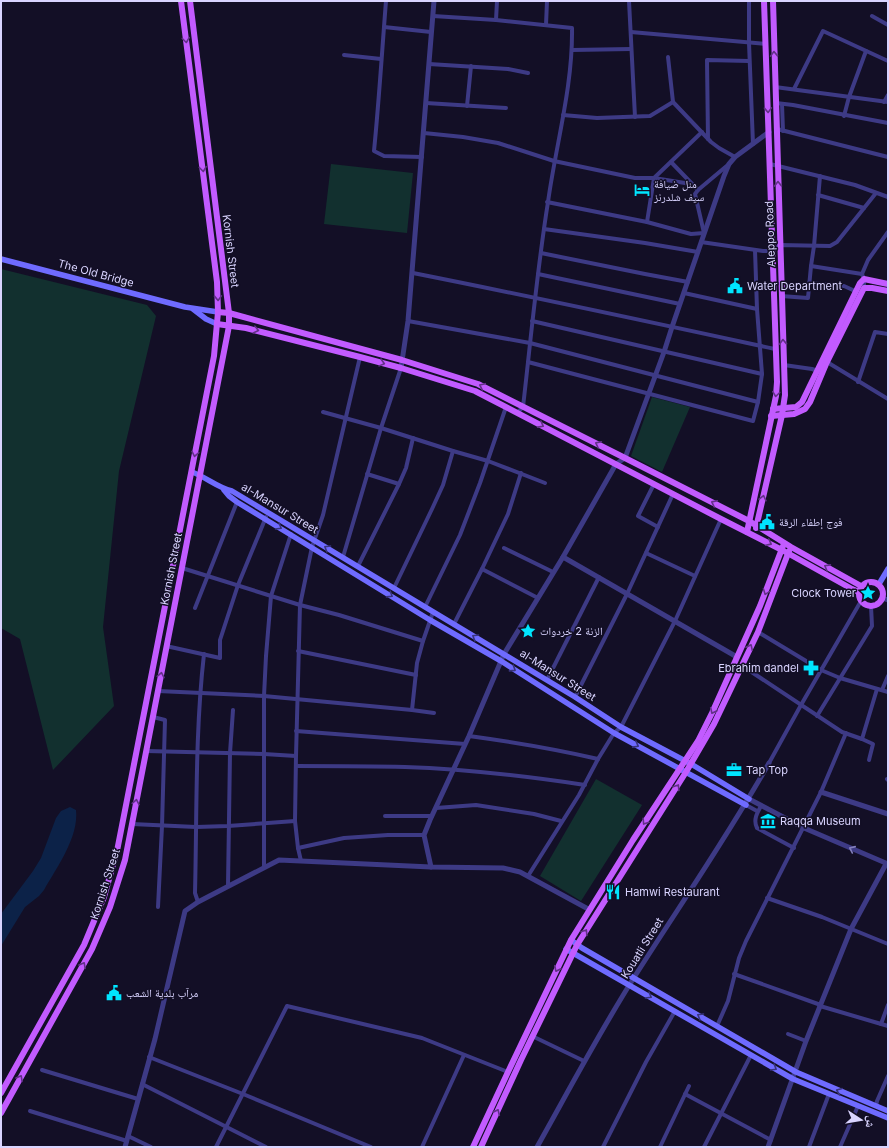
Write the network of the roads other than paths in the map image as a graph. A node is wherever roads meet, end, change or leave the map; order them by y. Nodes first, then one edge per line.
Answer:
1 (181, 1) edge
2 (190, 1) edge
3 (386, 1) edge
4 (434, 1) edge
5 (498, 1) edge
6 (547, 1) edge
7 (629, 1) edge
8 (749, 1) edge
9 (764, 1) edge
10 (773, 1) edge
11 (433, 16) junction
12 (872, 16) dead end
13 (496, 20) junction
14 (546, 25) junction
15 (888, 25) edge
16 (384, 27) junction
17 (432, 32) junction
18 (631, 32) junction
19 (749, 43) junction
20 (766, 44) junction
21 (631, 49) junction
22 (572, 50) junction
23 (866, 51) junction
24 (344, 55) dead end
25 (668, 57) dead end
26 (381, 59) junction
27 (749, 61) junction
28 (888, 61) edge
29 (429, 64) junction
30 (471, 66) junction
31 (528, 73) dead end
32 (775, 87) junction
33 (794, 89) junction
34 (888, 95) edge
35 (849, 97) junction
36 (673, 102) junction
37 (886, 102) edge
38 (426, 103) junction
39 (779, 103) junction
40 (467, 106) junction
41 (506, 108) dead end
42 (563, 114) junction
43 (844, 116) junction
44 (634, 117) junction
45 (888, 123) edge
46 (780, 130) junction
47 (424, 132) junction
48 (702, 132) junction
49 (769, 132) junction
50 (708, 138) junction
51 (753, 144) junction
52 (422, 157) junction
53 (735, 157) junction
54 (888, 158) edge
55 (554, 161) junction
56 (671, 162) junction
57 (729, 164) junction
58 (770, 164) junction
59 (778, 165) junction
60 (820, 176) junction
61 (654, 178) junction
62 (691, 184) junction
63 (698, 190) junction
64 (876, 193) junction
65 (818, 195) junction
66 (888, 197) edge
67 (547, 202) junction
68 (864, 208) junction
69 (647, 222) junction
70 (544, 229) junction
71 (888, 232) edge
72 (704, 233) junction
73 (701, 242) junction
74 (780, 245) junction
75 (814, 246) junction
76 (755, 250) junction
77 (772, 251) junction
78 (698, 252) junction
79 (541, 253) junction
80 (1, 259) edge
81 (811, 266) junction
82 (413, 273) junction
83 (538, 274) junction
84 (863, 276) junction
85 (688, 282) junction
86 (809, 283) junction
87 (888, 284) edge
88 (864, 288) junction
89 (855, 291) junction
90 (888, 291) edge
91 (684, 293) junction
92 (782, 296) junction
93 (535, 297) junction
94 (680, 304) junction
95 (193, 308) junction
96 (757, 309) junction
97 (218, 312) junction
98 (229, 314) junction
99 (408, 321) junction
100 (532, 321) junction
101 (217, 324) junction
102 (229, 326) junction
103 (672, 327) junction
104 (888, 334) edge
105 (530, 342) junction
106 (760, 346) junction
107 (776, 349) junction
108 (664, 352) junction
109 (360, 357) junction
110 (402, 360) junction
111 (528, 362) junction
112 (827, 362) junction
113 (784, 365) junction
114 (401, 368) junction
115 (818, 371) junction
116 (762, 374) junction
117 (656, 375) junction
118 (858, 382) junction
119 (649, 394) junction
120 (888, 400) edge
121 (758, 402) junction
122 (506, 407) junction
123 (523, 407) junction
124 (323, 412) dead end
125 (772, 412) junction
126 (783, 412) junction
127 (517, 413) junction
128 (346, 419) junction
129 (381, 428) junction
130 (200, 430) junction
131 (208, 433) junction
132 (413, 438) junction
133 (453, 451) junction
134 (625, 458) junction
135 (488, 461) junction
136 (616, 464) junction
137 (192, 472) junction
138 (521, 473) junction
139 (367, 474) junction
140 (200, 475) junction
141 (545, 482) dead end
142 (399, 484) junction
143 (654, 484) junction
144 (224, 490) junction
145 (673, 494) junction
146 (237, 502) junction
147 (268, 512) junction
148 (266, 518) junction
149 (721, 520) junction
150 (749, 521) junction
151 (658, 526) junction
152 (757, 526) junction
153 (747, 532) junction
154 (291, 534) junction
155 (754, 535) junction
156 (315, 540) junction
157 (785, 543) junction
158 (312, 546) junction
159 (791, 547) junction
160 (504, 548) dead end
161 (782, 550) junction
162 (646, 553) junction
163 (788, 553) junction
164 (343, 557) junction
165 (563, 557) junction
166 (358, 566) junction
167 (182, 568) junction
168 (482, 569) junction
169 (888, 569) edge
170 (553, 572) junction
171 (207, 576) junction
172 (695, 576) junction
173 (599, 577) junction
174 (879, 584) junction
175 (238, 585) junction
176 (394, 588) junction
177 (860, 589) junction
178 (627, 594) junction
179 (271, 596) junction
180 (538, 598) junction
181 (885, 599) edge
182 (861, 601) junction
183 (300, 605) junction
184 (871, 606) junction
185 (425, 607) junction
186 (194, 608) dead end
187 (433, 612) junction
188 (430, 620) junction
189 (675, 621) junction
190 (454, 624) junction
191 (758, 632) junction
192 (423, 641) junction
193 (166, 646) junction
194 (298, 651) junction
195 (204, 654) junction
196 (504, 654) junction
197 (738, 657) junction
198 (501, 661) junction
199 (741, 665) junction
200 (821, 670) junction
201 (416, 675) junction
202 (888, 676) edge
203 (840, 678) junction
204 (547, 680) junction
205 (877, 689) junction
206 (882, 690) junction
207 (158, 691) junction
208 (888, 692) edge
209 (200, 694) junction
210 (264, 696) junction
211 (575, 697) junction
212 (297, 700) junction
213 (801, 705) junction
214 (233, 710) dead end
215 (412, 710) junction
216 (434, 713) dead end
217 (817, 716) junction
218 (152, 717) junction
219 (621, 727) junction
220 (296, 731) junction
221 (614, 733) junction
222 (846, 734) junction
223 (469, 736) junction
224 (862, 739) junction
225 (466, 744) junction
226 (146, 751) junction
227 (164, 751) junction
228 (198, 752) junction
229 (230, 753) junction
230 (264, 754) junction
231 (296, 756) junction
232 (598, 759) junction
233 (868, 760) dead end
234 (688, 763) junction
235 (769, 763) joint
236 (296, 766) junction
237 (680, 769) junction
238 (454, 770) junction
239 (686, 772) junction
240 (585, 785) junction
241 (821, 792) junction
242 (749, 799) junction
243 (746, 805) junction
244 (761, 806) junction
245 (436, 808) junction
246 (758, 811) junction
247 (888, 814) edge
248 (385, 816) dead end
249 (432, 816) junction
250 (295, 821) junction
251 (561, 821) junction
252 (132, 824) junction
253 (264, 824) junction
254 (162, 826) junction
255 (228, 826) junction
256 (196, 827) junction
257 (804, 828) junction
258 (424, 834) junction
259 (298, 848) junction
260 (794, 848) junction
261 (301, 860) junction
262 (887, 864) edge
263 (264, 867) junction
264 (431, 867) junction
265 (528, 876) junction
266 (228, 886) junction
267 (767, 898) junction
268 (198, 902) junction
269 (158, 907) dead end
270 (590, 910) junction
271 (851, 929) junction
272 (571, 940) junction
273 (888, 944) edge
274 (577, 945) junction
275 (566, 949) junction
276 (573, 953) junction
277 (734, 974) junction
278 (634, 978) junction
279 (630, 985) junction
280 (888, 1005) edge
281 (820, 1006) junction
282 (675, 1011) junction
283 (881, 1024) junction
284 (718, 1026) junction
285 (888, 1026) edge
286 (788, 1034) dead end
287 (532, 1036) junction
288 (806, 1042) junction
289 (464, 1055) junction
290 (751, 1055) junction
291 (149, 1058) junction
292 (584, 1061) junction
293 (42, 1070) dead end
294 (508, 1072) junction
295 (796, 1072) junction
296 (888, 1076) edge
297 (793, 1079) junction
298 (142, 1084) junction
299 (689, 1086) dead end
300 (1, 1093) edge
301 (243, 1094) junction
302 (685, 1094) junction
303 (829, 1094) junction
304 (138, 1099) junction
305 (858, 1106) junction
306 (876, 1106) junction
307 (30, 1111) dead end
308 (888, 1111) edge
309 (1, 1112) edge
310 (721, 1112) junction
311 (888, 1118) edge
312 (226, 1126) junction
313 (127, 1139) junction
314 (771, 1140) junction
315 (125, 1147) edge
316 (150, 1147) edge
317 (216, 1147) edge
318 (266, 1147) edge
319 (371, 1147) edge
320 (422, 1147) edge
321 (473, 1147) edge
322 (481, 1147) edge
323 (537, 1147) edge
324 (603, 1147) edge
325 (660, 1147) edge
326 (704, 1147) edge
327 (768, 1147) edge
328 (809, 1147) edge
329 (840, 1147) edge

1 -> 97 main road, Kornish Street
2 - 98 main road, Kornish Street
3 - 16 street
4 - 11 street
5 - 13 street
6 - 14 street
7 - 18 street
8 - 19 street
9 - 20 main road, Aleppo Road
32 -> 10 main road, Aleppo Road
11 - 13 street
11 - 17 street
12 - 15 street
13 - 14 street
14 - 22 street
16 - 17 street
16 - 26 street
17 - 29 street
18 - 19 street
18 - 21 street
19 - 20 street
19 - 27 street
20 -> 49 main road, Aleppo Road
21 - 22 street
21 - 44 street
22 - 42 street
23 - 28 street
23 - 33 street
23 - 35 street
24 - 26 street
25 - 36 street
26 - 52 street
27 - 50 street
27 - 51 street
29 - 30 street
29 - 38 street
30 - 31 street
30 - 40 street
32 - 33 street
32 - 39 main road, Aleppo Road
33 - 35 street
34 - 37 street
35 - 37 street
35 - 43 street
36 - 44 street
36 - 48 street
38 - 40 street
38 - 47 street
39 - 43 street
39 - 46 main road, Aleppo Road
40 - 41 street
42 - 44 street
42 - 55 street
43 - 45 street
46 - 54 street
46 - 59 main road, Aleppo Road
47 - 52 street
47 - 55 street
48 - 50 street
48 - 56 street
49 - 51 street
49 - 58 main road, Aleppo Road
50 - 53 street
51 - 53 street
52 - 82 street
53 - 57 street
55 - 61 street
55 - 67 street
56 - 61 street
56 - 62 street
57 - 63 street
57 - 72 street
58 - 59 street
58 - 77 main road, Aleppo Road
59 - 60 street
74 -> 59 main road, Aleppo Road
60 - 64 street
60 - 65 street
61 - 62 street
61 - 69 street
62 - 63 street
63 - 72 street
64 - 66 street
64 - 68 street
65 - 68 street
65 - 75 street
67 - 69 street
67 - 70 street
68 - 75 street
69 - 72 street
70 - 78 street
70 - 79 street
71 - 84 street
72 - 73 street
73 - 76 street
73 - 78 street
74 - 75 street
74 - 77 street
74 - 92 main road, Aleppo Road
75 - 81 street
76 - 77 street
76 - 96 street
77 - 107 main road, Aleppo Road
78 - 85 street
79 - 83 street
79 - 85 street
80 - 95 main road, The Old Bridge
81 - 84 street
81 - 86 street
82 - 93 street
82 - 99 street
83 - 93 street
83 - 94 street
84 - 87 main road
84 - 88 street
84 - 89 main road
85 - 91 street
86 - 89 street
86 - 92 street
88 - 90 main road
88 - 112 main road
89 - 115 main road
91 - 94 street
91 - 96 street
113 -> 92 main road, Aleppo Road
93 - 100 street
93 - 103 street
94 - 103 street
95 - 97 main road, The Old Bridge
95 - 101 main road
96 - 106 street
97 - 98 main road
97 - 101 main road, Kornish Street
98 - 102 main road, Kornish Street
98 - 110 main road
99 - 105 street
99 - 110 street
100 - 105 street
100 - 108 street
101 - 102 main road
101 - 130 main road, Kornish Street
102 -> 109 main road
102 - 131 main road, Kornish Street
103 - 106 street
103 - 108 street
104 - 118 street
105 - 111 street
105 - 117 street
106 - 107 street
106 - 116 street
107 -> 125 main road, Aleppo Road
108 - 116 street
108 - 117 street
109 -> 114 main road
109 - 128 street
110 - 114 street
123 -> 110 main road
111 - 119 street
111 - 123 street
112 - 118 street
112 - 126 main road
113 - 115 street
113 - 126 main road, Aleppo Road
114 - 122 main road
114 - 129 street
115 - 126 main road
116 - 121 street
117 - 119 street
117 - 121 street
118 - 120 street
119 - 121 street
119 - 134 street
122 - 127 main road
122 - 135 street
123 - 127 street
134 -> 123 main road
124 - 128 street
125 - 126 main road
125 - 150 main road, Aleppo Road
152 -> 126 main road, Aleppo Road
127 -> 136 main road
128 - 129 street
128 - 156 street
129 - 132 street
129 - 139 street
130 - 131 main road
130 -> 137 main road, Kornish Street
131 - 140 main road, Kornish Street
132 - 133 street
132 - 142 street
133 - 135 street
133 - 176 street
134 - 136 street
150 -> 134 main road
135 - 138 street
135 - 185 street
136 - 143 main road
136 - 165 street
137 - 140 main road, al-Mansur Street
137 - 300 main road, Kornish Street
138 - 141 street
138 - 168 street
139 - 142 street
139 - 164 street
140 - 144 main road, al-Mansur Street
140 - 167 main road, Kornish Street
142 - 166 street
143 - 145 main road
143 - 151 street
144 - 146 main road, al-Mansur Street
144 - 147 main road, al-Mansur Street
145 - 149 main road
145 - 151 street
146 - 148 main road, al-Mansur Street
146 - 171 street
147 - 148 street
147 - 156 main road, al-Mansur Street
148 -> 154 main road, al-Mansur Street
148 - 175 street
149 - 153 main road
149 - 172 street
150 - 152 main road
150 - 153 main road, Aleppo Road
151 - 162 street
152 - 155 main road, Aleppo Road
152 - 157 main road
153 - 155 main road
154 - 158 main road, al-Mansur Street
154 - 179 street
155 -> 161 main road
156 - 158 street
164 -> 156 main road, al-Mansur Street
157 - 159 main road
157 - 161 main road
158 - 183 street
158 -> 188 main road, al-Mansur Street
159 - 163 main road
177 -> 159 main road
160 - 170 street
161 - 163 main road
161 -> 197 main road
162 - 172 street
162 - 178 street
163 - 177 main road
163 - 191 main road
164 - 166 main road, al-Mansur Street
165 - 170 street
165 - 173 street
166 - 176 main road, al-Mansur Street
167 - 171 street
167 - 193 main road, Kornish Street
168 - 180 street
168 - 190 street
169 - 174 main road
170 - 180 street
171 - 175 street
171 - 186 street
172 - 189 street
173 - 178 street
173 - 204 street
174 - 177 main road
174 - 181 main road
175 - 179 street
175 - 195 street
176 - 185 main road, al-Mansur Street
177 - 182 main road
178 - 189 street
178 - 211 street
179 - 183 street
179 - 210 street
180 - 196 street
181 - 184 main road
182 - 184 main road
182 - 200 street
183 - 192 street
183 - 194 street
184 - 203 street
185 - 187 main road, al-Mansur Street
187 - 188 street
187 - 190 main road, al-Mansur Street
188 - 192 street
188 - 198 main road, al-Mansur Street
189 - 197 street
189 - 219 street
196 -> 190 main road, al-Mansur Street
199 -> 191 main road
191 - 200 street
192 - 201 street
193 - 195 street
207 -> 193 main road, Kornish Street
194 - 201 street
194 - 212 street
195 - 209 street
196 - 198 street
196 - 204 main road, al-Mansur Street
197 -> 234 main road
198 -> 221 main road, al-Mansur Street
198 - 223 street
199 - 213 street
199 - 234 main road
200 - 203 street
200 - 213 street
201 - 215 street
202 - 206 street
203 - 205 street
203 - 217 street
204 - 211 main road, al-Mansur Street
205 - 206 street
205 - 224 street
206 - 208 street
207 - 209 street
207 - 218 main road, Kornish Street
209 - 210 street
209 - 228 street
210 - 212 street
210 - 230 street
211 - 219 main road, al-Mansur Street
212 - 215 street
212 - 220 street
213 - 217 street
213 - 235 street
214 - 229 street
215 - 216 street
217 - 222 street
218 - 226 main road, Kornish Street
218 - 227 street
219 - 221 street
219 - 234 main road, al-Mansur Street
220 - 225 street
220 - 231 street
221 - 232 street
221 -> 237 main road, al-Mansur Street
222 - 224 street
222 - 241 street
223 - 225 street
223 - 232 street
224 - 233 street
225 - 238 street
226 - 227 street
252 -> 226 main road, Kornish Street
227 - 228 street
227 - 254 street
228 - 229 street
228 - 256 street
229 - 230 street
229 - 255 street
230 - 231 street
230 - 253 street
231 - 236 street
232 - 240 street
234 - 237 main road
234 - 239 main road
234 - 242 main road, al-Mansur Street
235 - 242 street, Kouatli Street
236 - 238 street
236 - 250 street
237 - 239 main road, al-Mansur Street
237 -> 270 main road
238 - 240 street
238 - 245 street
239 - 243 main road, al-Mansur Street
274 -> 239 main road
240 - 251 street
241 - 247 street
241 - 257 street
242 - 243 street, Kouatli Street
242 - 244 street, al-Mansur Street
243 - 246 street, al-Mansur Street
243 - 278 street, Kouatli Street
244 - 246 street
244 - 257 street, al-Mansur Street
245 - 249 street
245 - 251 street
246 - 260 street
248 - 249 street
249 - 258 street
250 - 253 street
250 - 259 street
251 - 265 street
252 - 254 street
309 -> 252 main road, Kornish Street
253 - 255 street
253 - 263 street
254 - 256 street
254 - 269 street
255 - 256 street
255 - 266 street
256 - 268 street
257 - 260 street
262 -> 257 street, al-Mansur Street
258 - 259 street
258 - 264 street
259 - 261 street
260 - 267 street
261 - 263 street
261 - 264 street
262 - 271 street
263 - 266 street
264 - 265 street
265 - 270 street
266 - 268 street
267 - 271 street
267 - 277 street
268 - 291 street
270 - 272 main road
271 - 273 street
271 - 281 street
272 - 274 main road
272 - 275 main road
274 - 276 main road
274 - 278 main road
275 - 276 main road
275 -> 294 main road
276 - 279 main road
276 - 287 main road
277 - 281 street
277 - 284 street
278 - 279 street, Kouatli Street
284 -> 278 main road
279 -> 282 main road
279 - 292 street, Kouatli Street
280 - 283 street
281 - 283 street
281 - 288 street
282 - 290 main road
282 - 324 street
283 - 285 street
284 - 295 main road
286 - 288 street
287 - 292 street
322 -> 287 main road
288 - 295 street
289 - 294 street
289 - 301 street
289 - 320 street
290 -> 297 main road
290 - 310 street
291 - 298 street
291 - 301 street
292 - 323 street, Kouatli Street
293 - 304 street
294 - 321 main road
295 - 297 street
306 -> 295 main road
296 - 306 street
297 - 303 main road
297 - 314 street
298 - 304 street
298 - 312 street
299 - 302 street
301 - 312 street
301 - 319 street
302 - 310 street
302 - 325 street
303 - 305 main road
303 - 328 street
304 - 313 street
305 - 311 main road
305 - 329 street
306 - 308 main road
307 - 313 street
310 - 314 street
310 - 326 street
312 - 317 street
312 - 318 street
313 - 315 street
313 - 316 street
314 - 327 street

